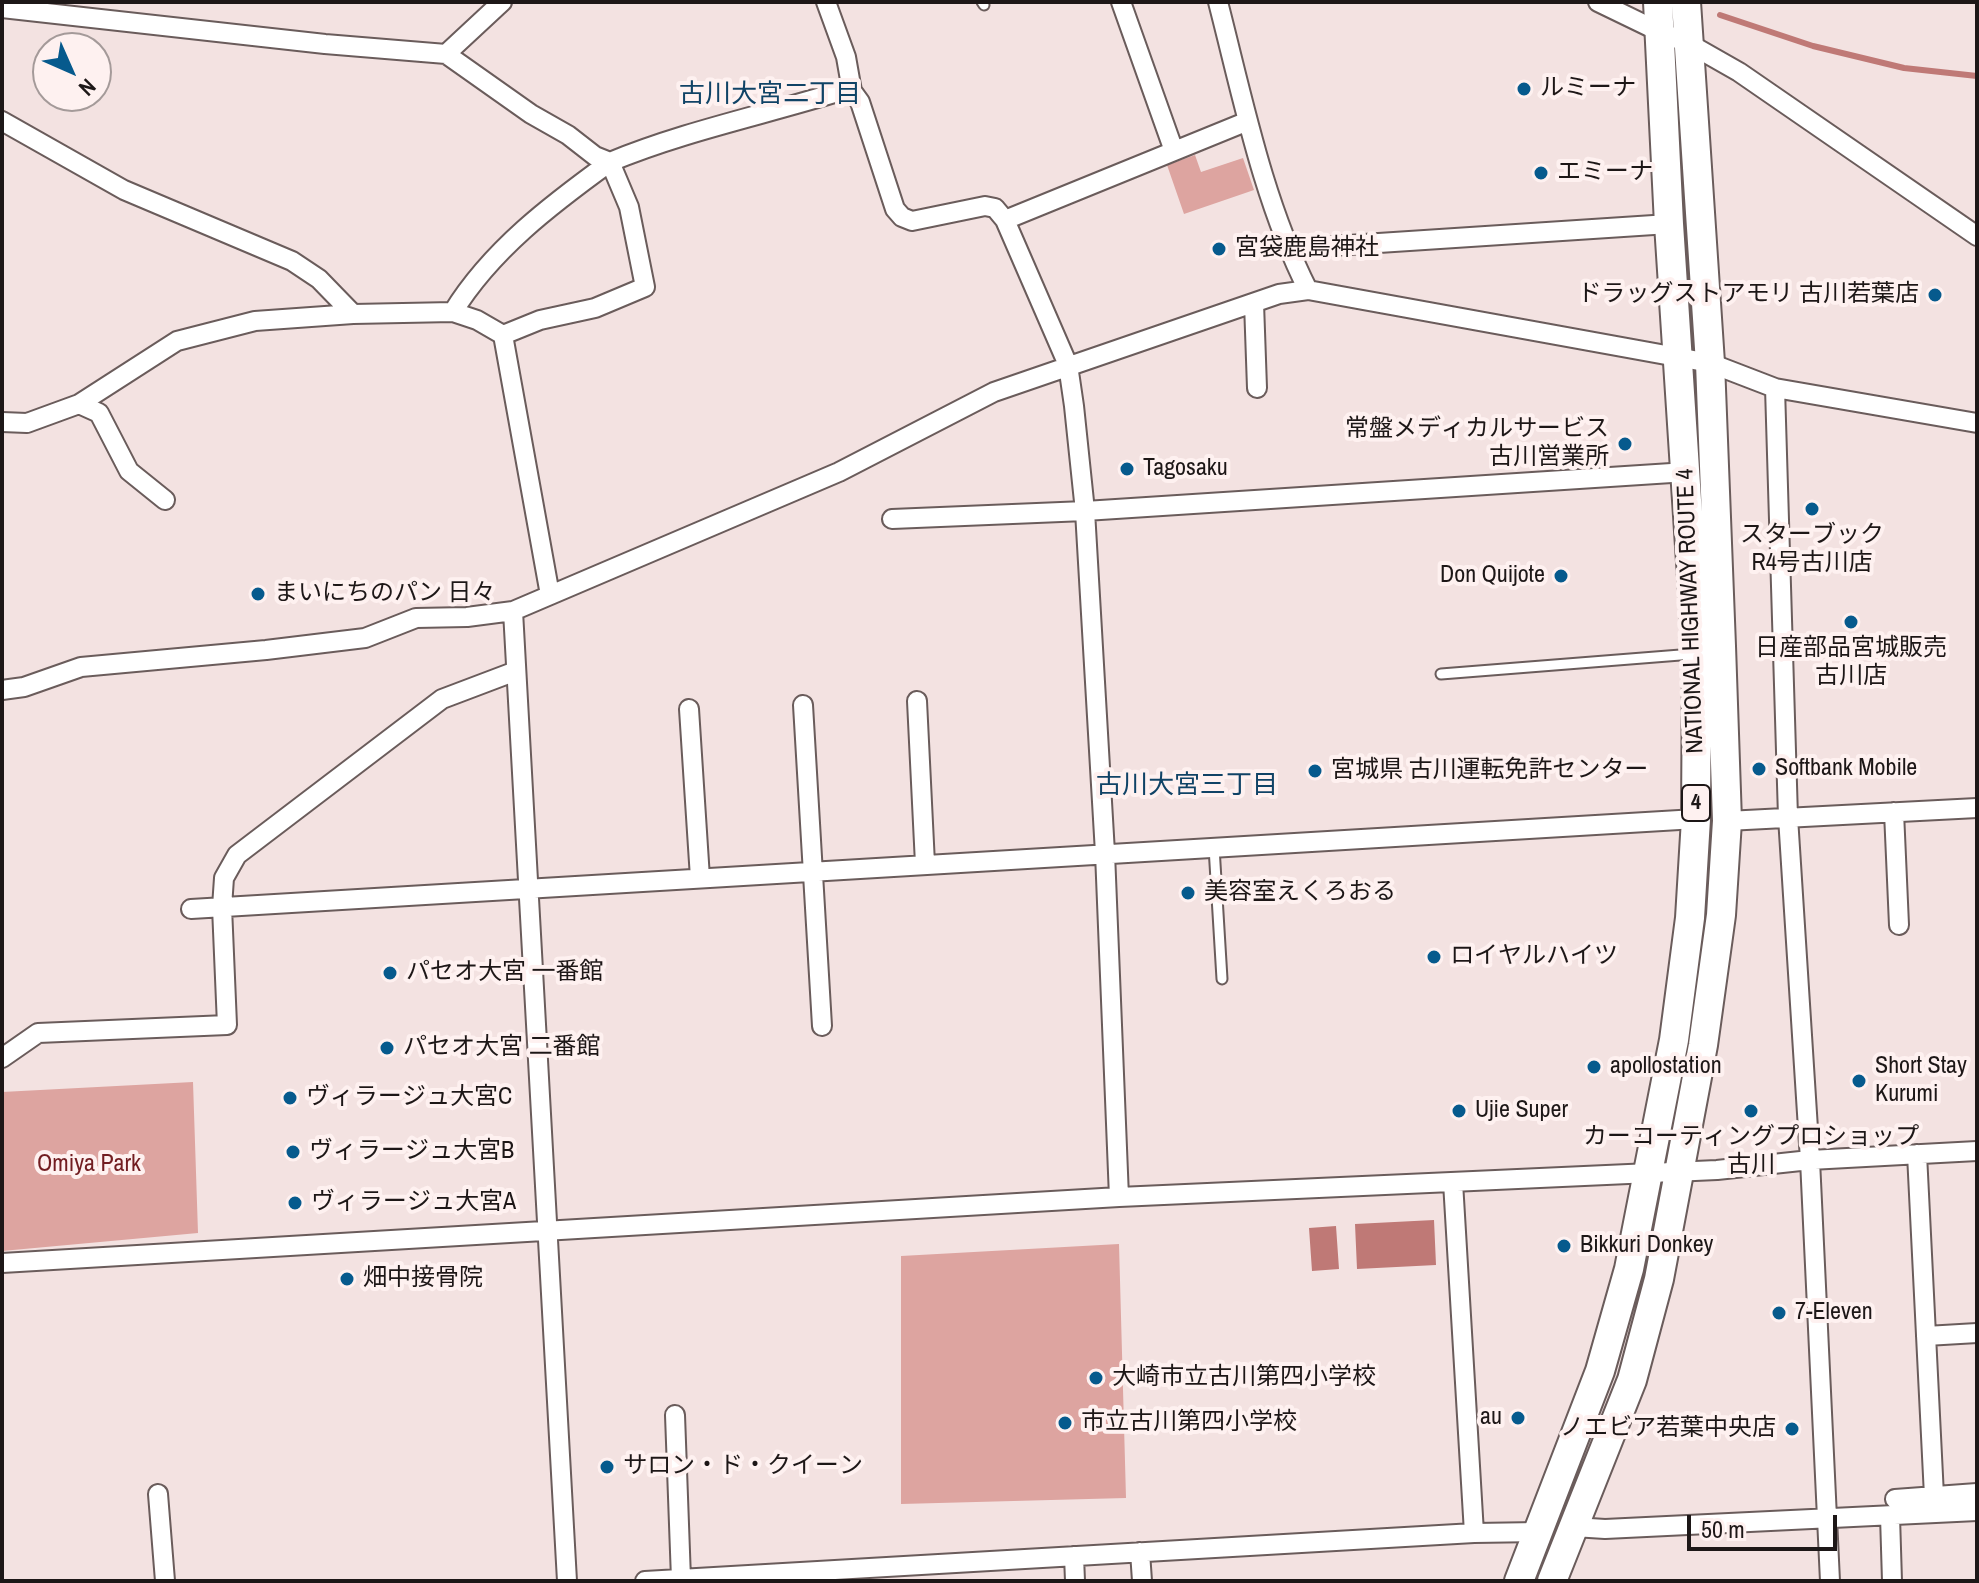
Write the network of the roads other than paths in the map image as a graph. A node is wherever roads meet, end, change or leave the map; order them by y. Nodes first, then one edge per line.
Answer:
1 (502, 2) edge
2 (826, 2) edge
3 (1121, 2) edge
4 (1218, 2) edge
5 (1598, 2) edge
6 (1658, 2) edge
7 (1686, 2) edge
8 (2, 8) edge
9 (1660, 32) junction
10 (1688, 43) junction
11 (446, 54) junction
12 (852, 91) junction
13 (2, 121) edge
14 (1248, 121) junction
15 (1174, 151) junction
16 (610, 162) junction
17 (1005, 220) junction
18 (1669, 224) junction
19 (1977, 236) edge
20 (1287, 249) junction
21 (1308, 290) junction
22 (1254, 303) junction
23 (453, 312) junction
24 (353, 314) junction
25 (503, 335) junction
26 (1679, 357) junction
27 (1710, 363) junction
28 (1068, 365) junction
29 (1257, 388) dead end
30 (1775, 388) junction
31 (79, 404) junction
32 (2, 422) edge
33 (1977, 423) edge
34 (1687, 472) junction
35 (152, 498) dead end
36 (1085, 511) junction
37 (892, 519) dead end
38 (550, 595) junction
39 (513, 611) junction
40 (1697, 654) junction
41 (516, 671) junction
42 (1441, 674) dead end
43 (2, 690) edge
44 (917, 701) dead end
45 (803, 705) dead end
46 (689, 709) dead end
47 (1977, 808) edge
48 (1894, 812) junction
49 (1788, 817) junction
50 (1696, 819) junction
51 (1727, 821) junction
52 (1214, 846) junction
53 (1105, 853) junction
54 (925, 864) junction
55 (812, 871) junction
56 (700, 878) junction
57 (529, 888) junction
58 (222, 907) junction
59 (191, 909) dead end
60 (1899, 925) dead end
61 (1222, 979) dead end
62 (822, 1026) dead end
63 (2, 1058) edge
64 (1977, 1151) edge
65 (1917, 1154) junction
66 (1810, 1160) junction
67 (1679, 1171) junction
68 (1649, 1172) junction
69 (1453, 1182) junction
70 (1119, 1197) junction
71 (548, 1231) junction
72 (2, 1263) edge
73 (1977, 1333) edge
74 (1926, 1336) junction
75 (675, 1415) dead end
76 (1977, 1493) edge
77 (158, 1494) dead end
78 (1934, 1496) junction
79 (1892, 1507) junction
80 (1977, 1511) edge
81 (1826, 1519) junction
82 (1574, 1527) junction
83 (1539, 1532) junction
84 (1474, 1533) junction
85 (1140, 1552) junction
86 (1074, 1556) junction
87 (904, 1574) edge
88 (737, 1578) edge
89 (681, 1579) junction
90 (165, 1581) edge
91 (567, 1581) edge
92 (645, 1581) edge
93 (1075, 1581) edge
94 (1142, 1581) edge
95 (1519, 1581) edge
96 (1552, 1581) edge
97 (1830, 1581) edge
98 (1892, 1581) edge

1 - 11 street
2 - 12 street
3 - 15 street
4 - 14 street
5 - 9 street
6 - 9 highway, NATIONAL HIGHWAY ROUTE 4 / 4
7 - 10 highway, NATIONAL HIGHWAY ROUTE 4 / 4
8 - 11 street
9 - 10 street
9 - 18 highway, NATIONAL HIGHWAY ROUTE 4 / 4
10 - 19 street
10 - 27 highway, NATIONAL HIGHWAY ROUTE 4 / 4
11 - 16 street
12 - 16 street
12 - 17 street
13 - 24 street
14 - 15 street
14 - 20 street
15 - 17 street
16 - 23 street
16 - 25 street
17 - 28 street
18 - 20 street
18 - 26 highway, NATIONAL HIGHWAY ROUTE 4 / 4
20 - 21 street
21 - 22 street
21 - 26 street
22 - 28 street
22 - 29 street
23 - 24 street
23 - 25 street
24 - 31 street
25 - 38 street
26 - 27 street
26 - 34 highway, NATIONAL HIGHWAY ROUTE 4 / 4
27 - 30 street
27 - 51 highway, NATIONAL HIGHWAY ROUTE 4 / 4
28 - 36 street
28 - 38 street
30 - 33 street
30 - 49 street
31 - 32 street
31 - 35 street
34 - 36 street
34 - 40 highway, NATIONAL HIGHWAY ROUTE 4 / 4
36 - 37 street
36 - 53 street
38 - 39 street
39 - 41 street
39 - 43 street
40 - 42 lane
40 - 50 highway, NATIONAL HIGHWAY ROUTE 4 / 4
41 - 57 street
41 - 58 street
44 - 54 street
45 - 55 street
46 - 56 street
47 - 48 street
48 - 49 street
48 - 60 street
49 - 51 street
49 - 66 street
50 - 52 street
50 - 68 highway, NATIONAL HIGHWAY ROUTE 4 / 4
51 - 67 highway, NATIONAL HIGHWAY ROUTE 4 / 4
52 - 53 street
52 - 61 lane
53 - 54 street
53 - 70 street
54 - 55 street
55 - 56 street
55 - 62 street
56 - 57 street
57 - 58 street
57 - 71 street
58 - 59 street
58 - 63 street
64 - 65 street
65 - 66 street
65 - 74 street
66 - 67 street
66 - 81 street
67 - 68 street
67 - 82 highway, NATIONAL HIGHWAY ROUTE 4 / 4
68 - 69 street
68 - 83 highway, NATIONAL HIGHWAY ROUTE 4 / 4
69 - 70 street
69 - 84 street
70 - 71 street
71 - 72 street
71 - 91 street
73 - 74 street
74 - 78 street
75 - 89 street
76 - 78 street
77 - 90 street
78 - 79 street
79 - 80 street
79 - 81 street
79 - 98 street
81 - 82 street
81 - 97 street
82 - 96 highway, NATIONAL HIGHWAY ROUTE 4 / 4
83 - 84 street
83 - 95 highway, NATIONAL HIGHWAY ROUTE 4 / 4
84 - 85 street
85 - 86 street
85 - 94 street
86 - 87 street
86 - 93 street
87 - 88 street
88 - 89 street
89 - 92 street

